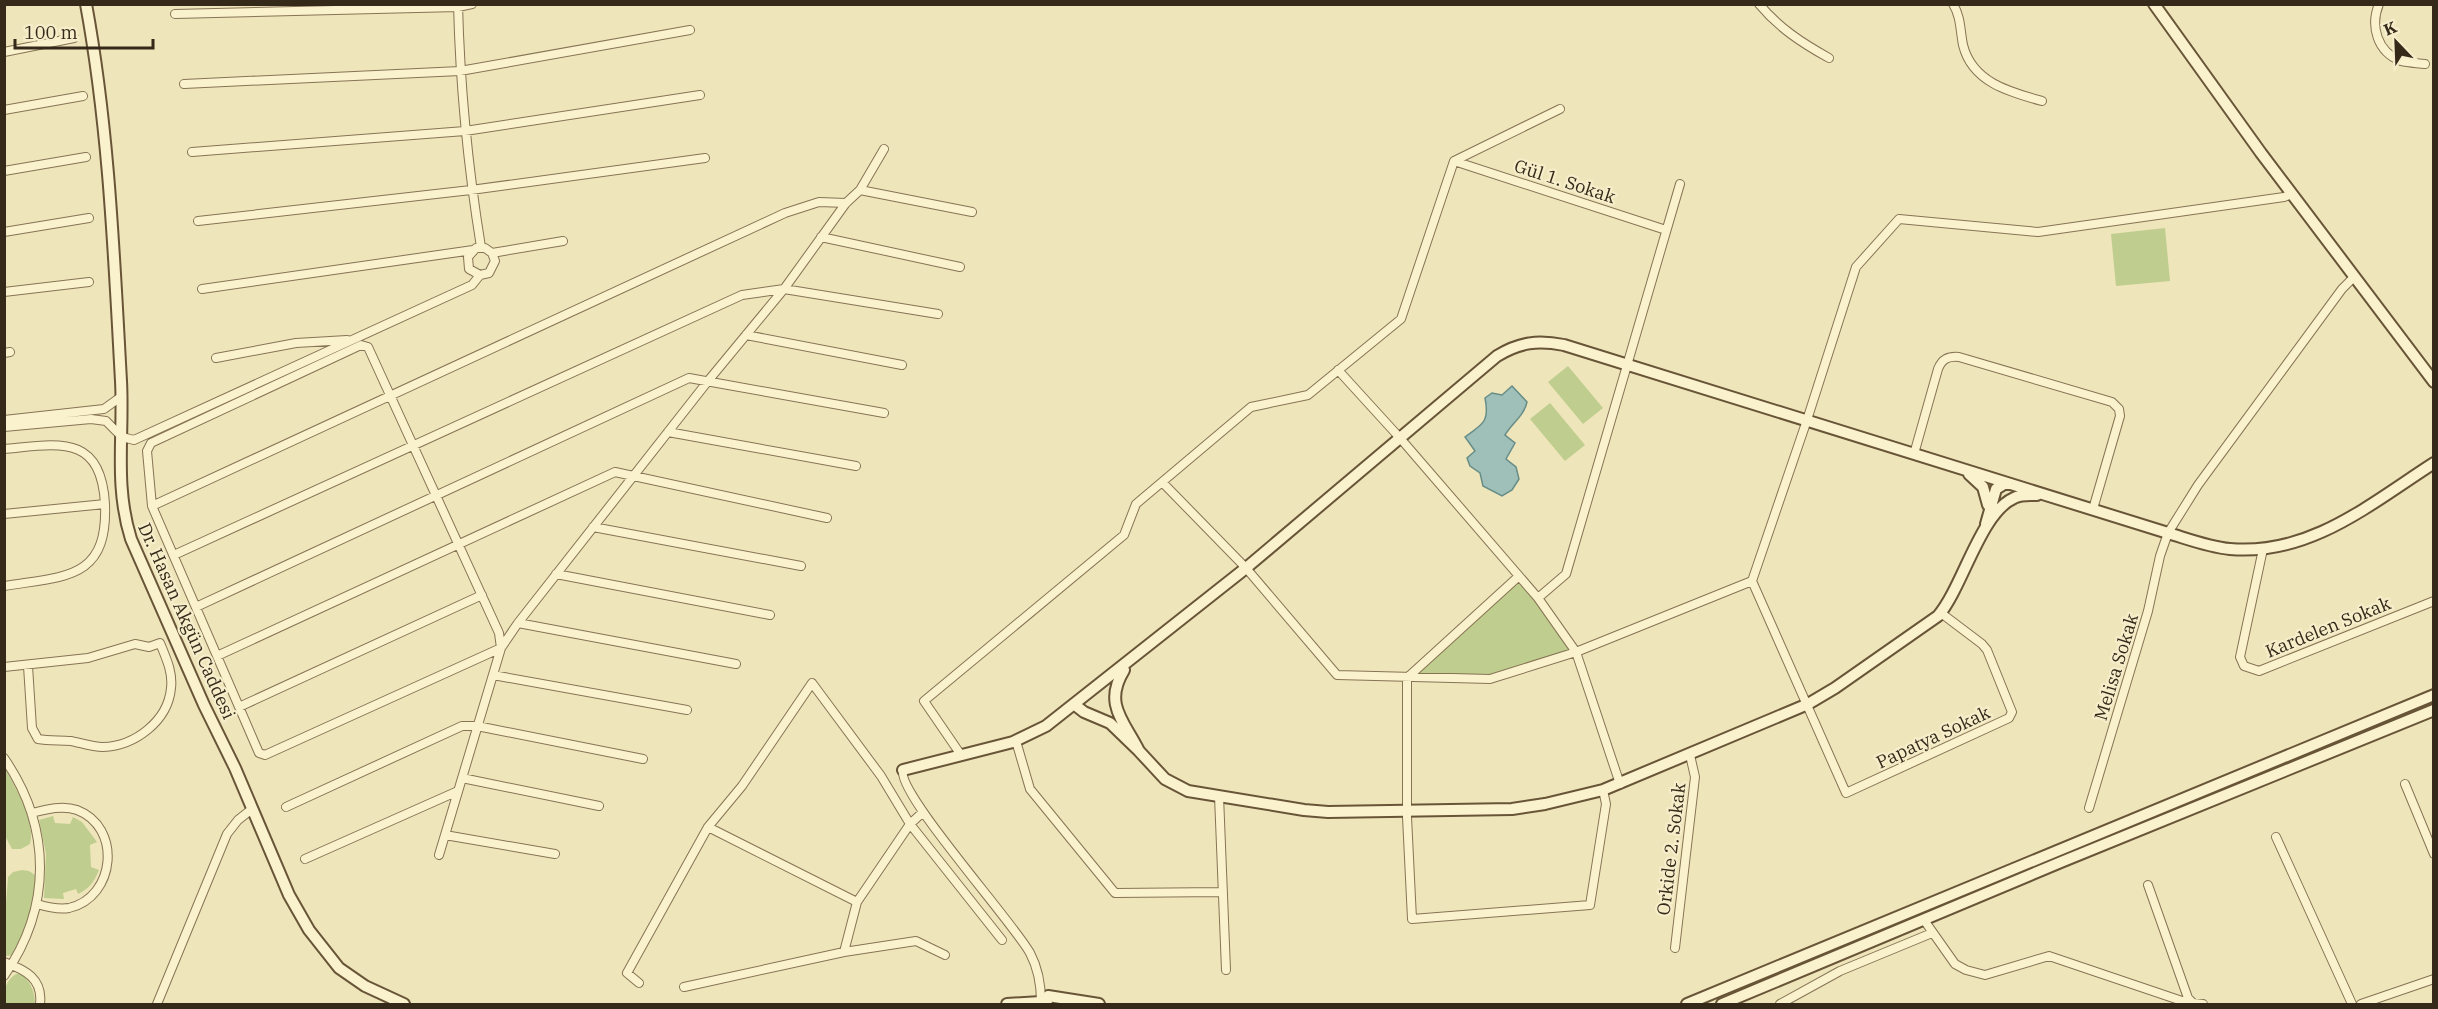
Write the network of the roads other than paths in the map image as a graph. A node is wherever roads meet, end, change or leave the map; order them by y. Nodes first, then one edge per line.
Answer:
1 (86, 4) edge
2 (472, 4) edge
3 (1759, 4) edge
4 (1953, 4) edge
5 (2154, 4) edge
6 (2379, 4) edge
7 (458, 6) edge
8 (175, 14) dead end
9 (690, 30) dead end
10 (74, 38) dead end
11 (4, 52) edge
12 (1829, 58) dead end
13 (2425, 64) dead end
14 (460, 71) junction
15 (184, 84) dead end
16 (700, 95) dead end
17 (83, 96) dead end
18 (2042, 101) dead end
19 (1560, 109) dead end
20 (4, 110) edge
21 (465, 131) junction
22 (884, 149) dead end
23 (192, 152) dead end
24 (86, 157) dead end
25 (705, 158) dead end
26 (1454, 161) junction
27 (4, 171) edge
28 (1680, 184) dead end
29 (471, 190) junction
30 (860, 190) junction
31 (2292, 194) junction
32 (846, 203) junction
33 (972, 212) dead end
34 (89, 218) dead end
35 (198, 221) dead end
36 (1666, 230) junction
37 (4, 232) edge
38 (821, 237) junction
39 (563, 241) dead end
40 (477, 248) junction
41 (492, 253) junction
42 (960, 267) dead end
43 (480, 275) junction
44 (2354, 277) junction
45 (89, 282) dead end
46 (202, 289) dead end
47 (784, 289) junction
48 (4, 292) edge
49 (938, 314) dead end
50 (746, 335) junction
51 (352, 340) junction
52 (216, 358) dead end
53 (1626, 364) junction
54 (902, 365) dead end
55 (1338, 370) junction
56 (708, 381) junction
57 (2433, 382) edge
58 (122, 396) junction
59 (391, 396) junction
60 (884, 413) dead end
61 (4, 420) edge
62 (1807, 420) junction
63 (4, 427) edge
64 (668, 432) junction
65 (122, 437) junction
66 (1400, 438) junction
67 (414, 446) junction
68 (4, 449) edge
69 (1914, 454) junction
70 (2433, 463) edge
71 (856, 466) dead end
72 (1961, 469) junction
73 (633, 476) junction
74 (1162, 482) junction
75 (2010, 484) junction
76 (2046, 495) junction
77 (437, 496) junction
78 (105, 504) junction
79 (152, 506) junction
80 (2092, 509) junction
81 (1988, 511) junction
82 (4, 514) edge
83 (827, 518) dead end
84 (593, 527) junction
85 (2168, 533) junction
86 (1982, 536) junction
87 (459, 545) junction
88 (2263, 549) junction
89 (174, 555) junction
90 (801, 566) dead end
91 (1246, 568) junction
92 (556, 574) junction
93 (1520, 576) junction
94 (1752, 581) junction
95 (4, 586) edge
96 (482, 596) junction
97 (1538, 598) junction
98 (2433, 601) edge
99 (196, 607) junction
100 (1941, 613) junction
101 (770, 615) dead end
102 (518, 622) junction
103 (501, 648) junction
104 (1576, 652) junction
105 (217, 656) junction
106 (1128, 663) junction
107 (736, 664) dead end
108 (28, 666) junction
109 (4, 667) edge
110 (493, 675) junction
111 (1407, 678) junction
112 (2433, 695) edge
113 (1087, 696) junction
114 (1808, 704) junction
115 (1075, 705) junction
116 (239, 707) junction
117 (1116, 708) junction
118 (687, 710) dead end
119 (2433, 710) edge
120 (477, 726) junction
121 (1016, 741) junction
122 (1139, 751) junction
123 (1690, 754) junction
124 (961, 755) junction
125 (4, 758) edge
126 (643, 759) dead end
127 (903, 770) joint
128 (462, 778) junction
129 (1620, 784) junction
130 (2405, 784) dead end
131 (1603, 790) junction
132 (458, 791) junction
133 (1219, 796) junction
134 (599, 806) dead end
135 (286, 807) dead end
136 (2089, 808) dead end
137 (252, 809) junction
138 (1407, 812) junction
139 (32, 813) junction
140 (922, 813) junction
141 (910, 824) junction
142 (708, 826) junction
143 (445, 835) junction
144 (2276, 837) dead end
145 (555, 854) dead end
146 (2433, 854) edge
147 (440, 855) dead end
148 (305, 859) dead end
149 (2148, 885) dead end
150 (1223, 892) junction
151 (857, 902) junction
152 (37, 904) junction
153 (1924, 920) junction
154 (1932, 933) junction
155 (1002, 940) dead end
156 (1675, 948) dead end
157 (844, 952) junction
158 (945, 955) dead end
159 (9, 964) edge
160 (1226, 970) dead end
161 (4, 976) edge
162 (2433, 979) edge
163 (639, 983) dead end
164 (684, 987) dead end
165 (1044, 1003) edge
166 (2193, 1003) edge
167 (40, 1005) edge
168 (157, 1005) edge
169 (404, 1005) edge
170 (1007, 1005) edge
171 (1099, 1005) edge
172 (1687, 1005) edge
173 (1722, 1005) edge
174 (1780, 1005) edge
175 (2203, 1005) edge
176 (2352, 1005) edge
177 (2361, 1005) edge

1 - 58 street, Dr. Hasan Akgün Caddesi
2 - 7 street
3 - 12 street
4 - 18 street
5 - 31 street
6 - 13 street
7 - 8 street
7 - 14 street
9 - 14 street
10 - 11 street
14 - 15 street
14 - 21 street
16 - 21 street
17 - 20 street
19 - 26 street
21 - 23 street
21 - 29 street
22 - 30 street
24 - 27 street
25 - 29 street
26 - 36 street, Gül 1. Sokak
26 - 55 street
28 - 36 street
29 - 35 street
29 - 40 street
30 - 32 street
30 - 33 street
31 - 44 street
31 - 62 street
32 - 38 street
32 - 59 street
34 - 37 street
36 - 53 street
38 - 42 street
38 - 47 street
39 - 41 street
40 - 41 street
40 - 43 street
40 - 46 street
41 - 43 street
43 - 51 street
44 - 57 street
44 - 85 street, Melisa Sokak
45 - 48 street
47 - 49 street
47 - 50 street
47 - 67 street
50 - 54 street
50 - 56 street
51 - 52 street
51 - 65 street
53 - 62 street
53 - 66 street
53 - 97 street
55 - 66 street
55 - 74 street
56 - 60 street
56 - 64 street
56 - 77 street
58 - 61 street
58 - 65 street, Dr. Hasan Akgün Caddesi
59 - 67 street
59 - 79 street
59 - 79 street
62 - 69 street
62 - 94 street
63 - 65 street
64 - 71 street
64 - 73 street
65 - 137 street, Dr. Hasan Akgün Caddesi
66 - 91 street
66 - 93 street
67 - 77 street
67 - 89 street
68 - 78 street
69 - 72 street
69 - 80 street
70 - 88 street
72 - 75 street
72 - 81 street
73 - 83 street
73 - 84 street
73 - 87 street
74 - 91 street
74 - 124 street
75 - 76 street
75 - 81 street
76 - 80 street
76 - 86 street
77 - 87 street
77 - 99 street
78 - 82 street
78 - 95 street
79 - 89 street
80 - 85 street
81 - 86 street
84 - 90 street
84 - 92 street
85 - 88 street
85 - 136 street, Melisa Sokak
86 - 100 street
87 - 96 street
87 - 105 street
88 - 98 street, Kardelen Sokak
89 - 99 street
91 - 106 street
91 - 111 street
92 - 101 street
92 - 102 street
93 - 97 street
93 - 111 street
94 - 104 street
94 - 114 street
96 - 103 street
96 - 116 street
97 - 104 street
99 - 105 street
100 - 114 street
100 - 114 street, Papatya Sokak
102 - 103 street
102 - 107 street
103 - 110 street
103 - 116 street
104 - 111 street
104 - 129 street
105 - 116 street
106 - 113 street
106 - 117 street
108 - 108 street
108 - 109 street
110 - 118 street
110 - 120 street
111 - 138 street
112 - 172 street
113 - 115 street
113 - 117 street
114 - 123 street
115 - 121 street
115 - 122 street
117 - 122 street
119 - 153 street
120 - 126 street
120 - 128 street
120 - 135 street
121 - 124 street
121 - 150 street
122 - 133 street
123 - 129 street
123 - 156 street, Orkide 2. Sokak
124 - 127 street
125 - 139 street
127 - 140 street
128 - 132 street
128 - 134 street
129 - 131 street
130 - 146 street
131 - 138 street
131 - 138 street
132 - 143 street
132 - 148 street
133 - 138 street
133 - 150 street
137 - 168 street
137 - 169 street, Dr. Hasan Akgün Caddesi
139 - 152 street
139 - 152 street
140 - 141 street
140 - 165 street
141 - 142 street
141 - 151 street
141 - 155 street
142 - 151 street
142 - 163 street
143 - 145 street
143 - 147 street
144 - 176 street
149 - 166 street
150 - 160 street
151 - 157 street
152 - 159 street
153 - 154 street
153 - 173 street
154 - 166 street
154 - 174 street
157 - 158 street
157 - 164 street
159 - 161 street
159 - 167 street
162 - 177 street
165 - 170 street
165 - 171 street
166 - 175 street

